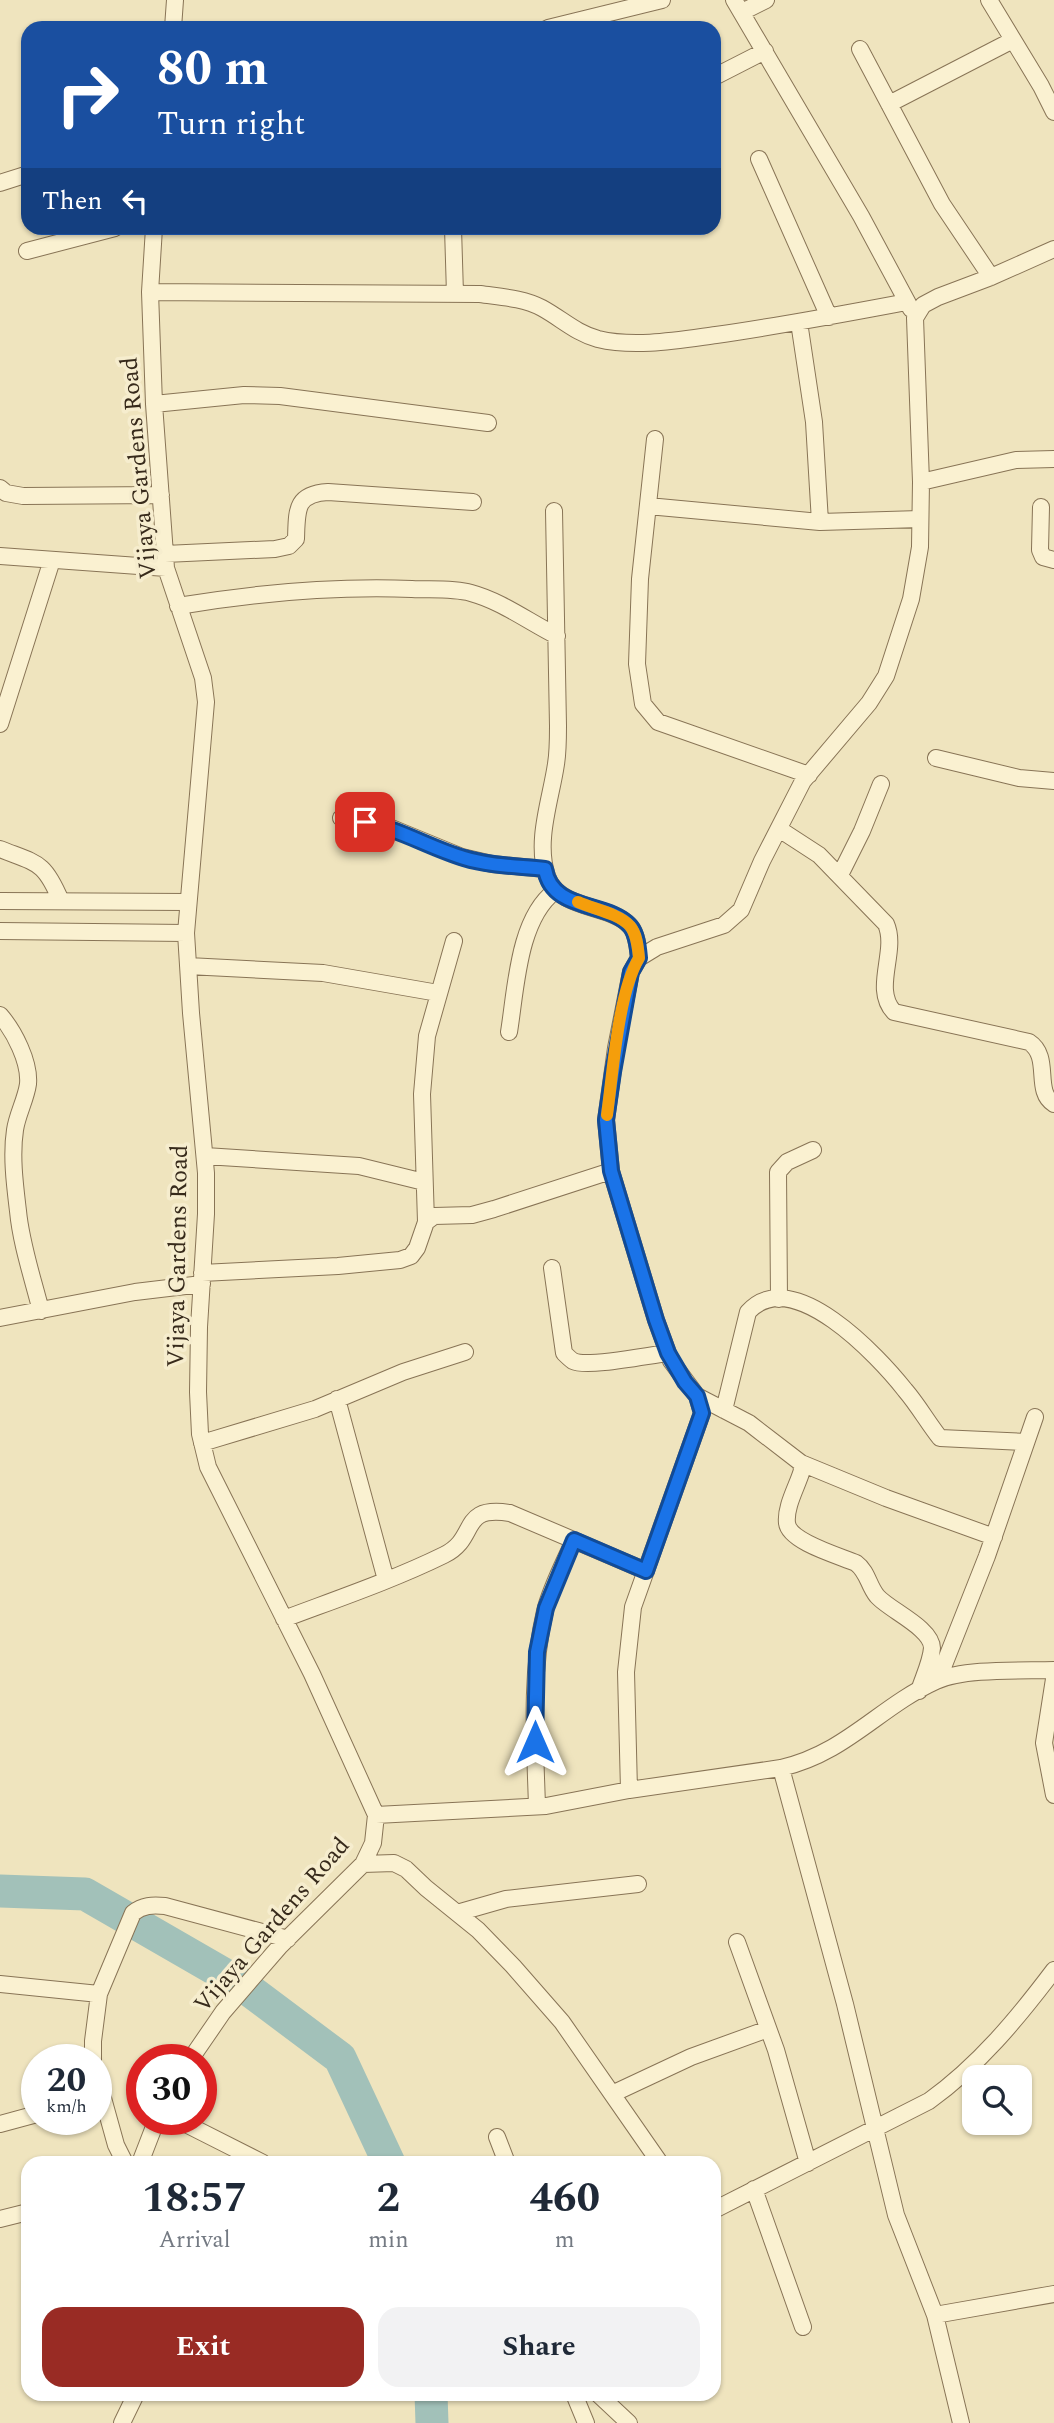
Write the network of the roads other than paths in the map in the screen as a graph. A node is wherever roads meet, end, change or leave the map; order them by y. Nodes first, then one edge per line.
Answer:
1 (175, 0) edge
2 (662, 0) edge
3 (766, 0) edge
4 (989, 0) edge
5 (738, 6) edge
6 (174, 21) edge
7 (576, 21) edge
8 (1013, 40) junction
9 (860, 49) dead end
10 (765, 51) junction
11 (721, 73) edge
12 (889, 104) junction
13 (1054, 112) edge
14 (759, 159) dead end
15 (21, 176) edge
16 (0, 184) edge
17 (88, 235) edge
18 (154, 235) edge
19 (453, 235) edge
20 (1054, 249) edge
21 (27, 251) dead end
22 (991, 277) junction
23 (150, 292) junction
24 (455, 294) junction
25 (907, 302) junction
26 (829, 317) junction
27 (915, 318) junction
28 (799, 322) junction
29 (154, 404) junction
30 (488, 423) dead end
31 (655, 439) dead end
32 (1054, 459) edge
33 (920, 482) junction
34 (0, 488) edge
35 (161, 495) junction
36 (473, 502) dead end
37 (648, 506) junction
38 (1041, 507) dead end
39 (554, 511) dead end
40 (920, 519) junction
41 (820, 522) junction
42 (0, 555) edge
43 (52, 560) junction
44 (1054, 560) edge
45 (166, 561) junction
46 (178, 606) junction
47 (557, 636) junction
48 (0, 724) edge
49 (936, 758) dead end
50 (809, 775) junction
51 (1054, 781) edge
52 (881, 784) dead end
53 (341, 818) dead end
54 (779, 829) junction
55 (0, 849) edge
56 (545, 869) junction
57 (839, 875) junction
58 (555, 891) junction
59 (0, 901) edge
60 (61, 901) junction
61 (187, 902) junction
62 (0, 931) edge
63 (186, 933) junction
64 (454, 941) dead end
65 (639, 958) junction
66 (188, 966) junction
67 (438, 993) junction
68 (0, 1015) edge
69 (509, 1032) dead end
70 (1054, 1104) edge
71 (813, 1150) dead end
72 (205, 1156) junction
73 (611, 1171) junction
74 (424, 1182) junction
75 (426, 1222) junction
76 (552, 1268) dead end
77 (202, 1279) junction
78 (779, 1299) junction
79 (41, 1311) junction
80 (0, 1318) edge
81 (465, 1352) dead end
82 (668, 1353) junction
83 (697, 1396) junction
84 (337, 1399) junction
85 (724, 1410) junction
86 (1035, 1417) dead end
87 (1026, 1442) junction
88 (202, 1443) junction
89 (801, 1463) junction
90 (994, 1537) junction
91 (574, 1540) junction
92 (646, 1571) junction
93 (386, 1580) junction
94 (284, 1619) junction
95 (1054, 1670) edge
96 (1054, 1679) edge
97 (938, 1680) junction
98 (919, 1691) junction
99 (782, 1768) junction
100 (629, 1790) junction
101 (1054, 1795) edge
102 (537, 1806) junction
103 (376, 1815) junction
104 (363, 1864) junction
105 (638, 1884) dead end
106 (457, 1913) junction
107 (737, 1942) dead end
108 (284, 1943) junction
109 (1054, 1970) edge
110 (0, 1984) edge
111 (99, 1994) junction
112 (768, 2029) junction
113 (93, 2044) edge
114 (201, 2044) edge
115 (612, 2094) junction
116 (21, 2118) edge
117 (0, 2124) edge
118 (874, 2130) junction
119 (112, 2133) edge
120 (151, 2135) edge
121 (208, 2135) edge
122 (497, 2137) dead end
123 (122, 2156) edge
124 (143, 2156) edge
125 (249, 2156) edge
126 (504, 2156) edge
127 (655, 2156) edge
128 (808, 2163) junction
129 (754, 2189) junction
130 (721, 2206) edge
131 (21, 2214) edge
132 (0, 2219) edge
133 (1054, 2294) edge
134 (935, 2315) junction
135 (803, 2327) dead end
136 (133, 2401) edge
137 (577, 2401) edge
138 (605, 2401) edge
139 (122, 2423) edge
140 (586, 2423) edge
141 (629, 2423) edge
142 (961, 2423) edge

1 - 6 street
2 - 7 street
3 - 5 street
4 - 8 street
5 - 10 street
8 - 12 street
8 - 13 street
9 - 12 street
10 - 11 street
10 - 25 street
12 - 22 street
14 - 26 street
15 - 16 street
17 - 21 street
18 - 23 street, Vijaya Gardens Road
19 - 24 street
20 - 22 street
22 - 27 street
23 - 24 street
23 - 29 street, Vijaya Gardens Road
24 - 28 street
25 - 26 street
25 - 27 street
26 - 28 street
27 - 33 street
28 - 41 street
29 - 30 street
29 - 35 street, Vijaya Gardens Road
31 - 37 street
32 - 33 street
33 - 40 street
34 - 35 street
35 - 45 street, Vijaya Gardens Road
36 - 45 street
37 - 41 street
37 - 50 street
38 - 44 street
39 - 47 street
40 - 41 street
40 - 50 street
42 - 43 street
43 - 45 street
43 - 48 street
45 - 46 street, Vijaya Gardens Road
46 - 47 street
46 - 61 street, Vijaya Gardens Road
47 - 56 street
49 - 51 street
50 - 54 street
52 - 57 street
53 - 56 street
54 - 57 street
54 - 65 street
55 - 60 street
56 - 58 street
57 - 70 street
58 - 65 street
58 - 69 street
59 - 60 street
60 - 61 street
61 - 63 street, Vijaya Gardens Road
62 - 63 street
63 - 66 street, Vijaya Gardens Road
64 - 67 street
65 - 73 street
66 - 67 street
66 - 72 street, Vijaya Gardens Road
67 - 74 street
68 - 79 street
71 - 78 street
72 - 74 street
72 - 77 street, Vijaya Gardens Road
73 - 75 street
73 - 82 street
74 - 75 street
75 - 77 street
76 - 82 street
77 - 79 street
77 - 88 street, Vijaya Gardens Road
78 - 85 street
78 - 87 street
79 - 80 street
81 - 84 street
82 - 83 street
83 - 85 street
83 - 92 street
84 - 88 street
84 - 93 street
85 - 89 street
86 - 87 street
87 - 90 street
88 - 94 street, Vijaya Gardens Road
89 - 90 street
89 - 98 street
90 - 97 street
91 - 92 street
91 - 93 street
91 - 102 street
92 - 100 street
93 - 94 street
94 - 103 street, Vijaya Gardens Road
95 - 97 street
96 - 101 street
97 - 98 street
98 - 99 street
99 - 100 street
99 - 118 street
100 - 102 street
102 - 103 street
103 - 104 street, Vijaya Gardens Road
104 - 106 street
104 - 108 street, Vijaya Gardens Road
105 - 106 street
106 - 115 street
107 - 112 street
108 - 111 street
108 - 114 street, Vijaya Gardens Road
109 - 118 street
110 - 111 street
111 - 113 street
112 - 115 street
112 - 128 street
115 - 127 street
116 - 117 street
118 - 128 street
118 - 134 street
119 - 123 street
120 - 124 street
121 - 125 street
122 - 126 street
128 - 129 street
129 - 130 street
129 - 135 street
131 - 132 street
133 - 134 street
134 - 142 street
136 - 139 street
137 - 140 street
138 - 141 street

